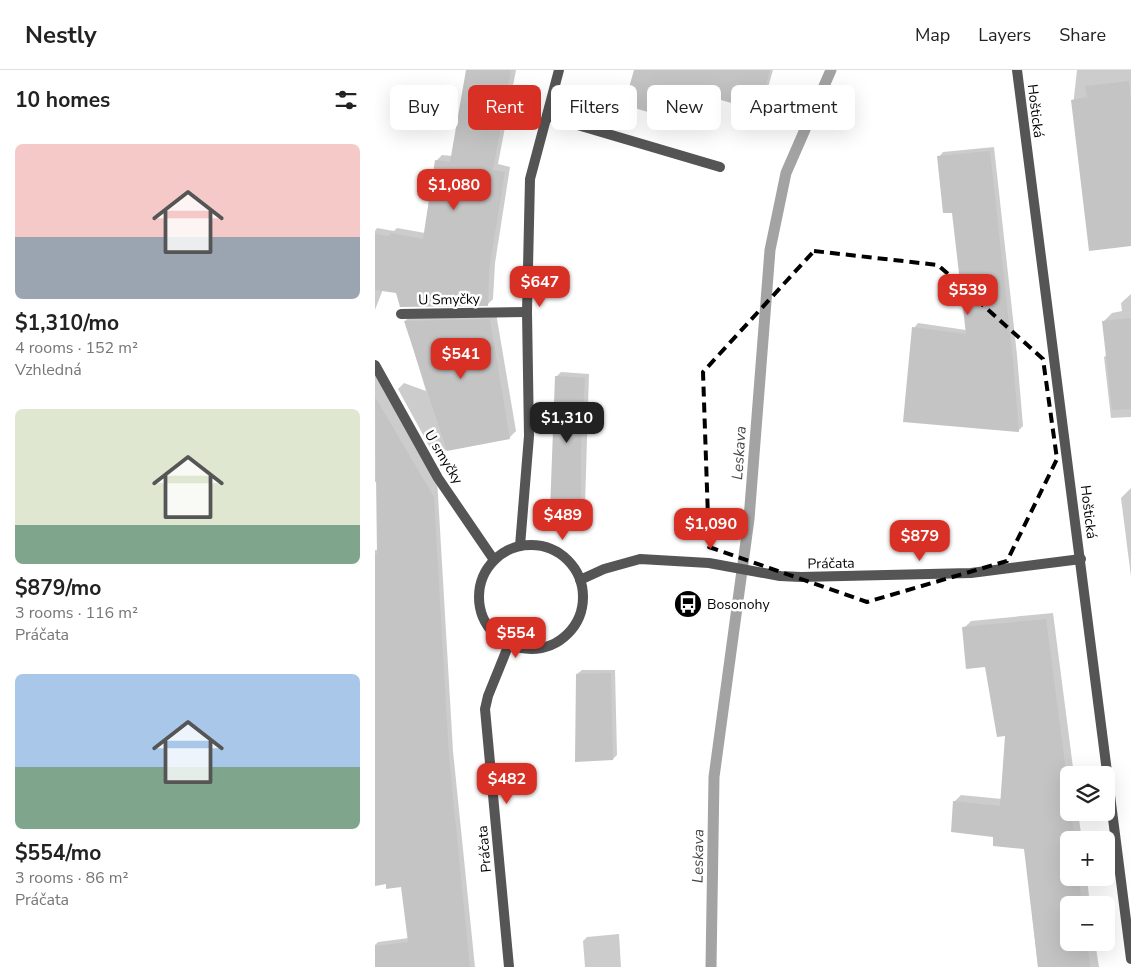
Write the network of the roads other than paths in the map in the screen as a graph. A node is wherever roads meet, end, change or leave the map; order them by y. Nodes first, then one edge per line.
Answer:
1 (559, 70) edge
2 (1017, 70) edge
3 (547, 116) junction
4 (719, 167) dead end
5 (527, 312) junction
6 (401, 314) dead end
7 (375, 365) edge
8 (520, 546) junction
9 (1081, 559) junction
10 (495, 560) junction
11 (580, 580) junction
12 (509, 644) junction
13 (1131, 959) edge
14 (509, 967) edge

1 - 3 street
2 - 9 street, Hoštická
3 - 4 street
3 - 5 street
5 - 6 street, U Smyčky
5 - 8 street
7 - 10 street, U smyčky
8 - 10 street
8 - 11 street
9 - 11 street, Práčata
9 - 13 street, Hoštická
10 - 12 street
11 - 12 street
12 - 14 street, Práčata

